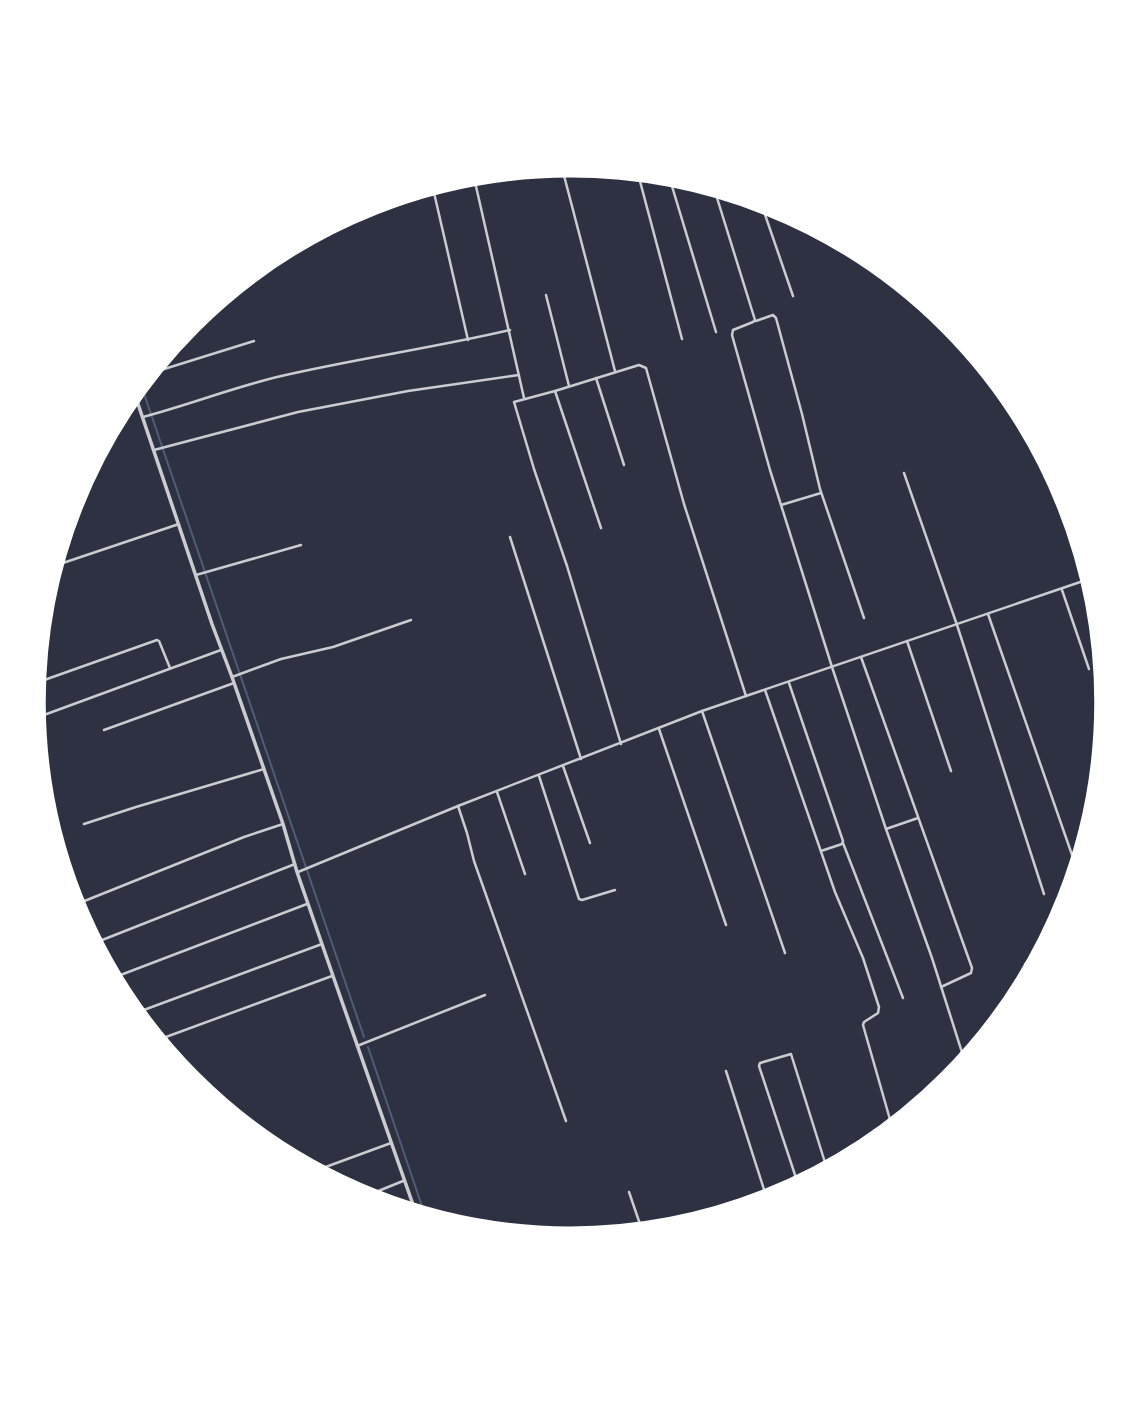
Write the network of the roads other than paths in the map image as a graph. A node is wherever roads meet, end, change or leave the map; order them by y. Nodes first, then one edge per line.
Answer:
1 (564, 176) edge
2 (640, 180) edge
3 (476, 184) edge
4 (672, 186) edge
5 (434, 194) edge
6 (717, 197) edge
7 (765, 214) edge
8 (546, 295) dead end
9 (793, 296) dead end
10 (753, 323) junction
11 (510, 330) junction
12 (716, 332) dead end
13 (682, 339) dead end
14 (468, 340) junction
15 (254, 341) dead end
16 (163, 369) edge
17 (615, 373) junction
18 (519, 374) junction
19 (596, 378) junction
20 (569, 386) junction
21 (555, 391) junction
22 (524, 398) junction
23 (138, 402) edge
24 (143, 418) junction
25 (154, 450) junction
26 (624, 465) dead end
27 (904, 472) dead end
28 (821, 493) junction
29 (781, 505) junction
30 (179, 524) junction
31 (601, 528) dead end
32 (510, 537) dead end
33 (301, 545) dead end
34 (63, 563) edge
35 (196, 575) junction
36 (1082, 582) edge
37 (1062, 589) junction
38 (988, 614) junction
39 (864, 618) dead end
40 (411, 620) dead end
41 (957, 625) junction
42 (907, 641) junction
43 (221, 650) junction
44 (861, 657) junction
45 (832, 667) junction
46 (170, 668) junction
47 (1089, 669) dead end
48 (232, 677) junction
49 (45, 682) edge
50 (234, 683) junction
51 (789, 683) junction
52 (765, 690) junction
53 (746, 696) junction
54 (702, 711) junction
55 (44, 715) edge
56 (659, 728) junction
57 (104, 730) dead end
58 (621, 744) junction
59 (581, 759) junction
60 (563, 766) junction
61 (264, 769) junction
62 (951, 771) dead end
63 (538, 776) junction
64 (497, 792) junction
65 (458, 806) junction
66 (918, 818) junction
67 (84, 824) dead end
68 (283, 824) junction
69 (886, 829) junction
70 (590, 843) dead end
71 (843, 843) junction
72 (821, 851) junction
73 (1073, 855) edge
74 (295, 864) junction
75 (297, 872) junction
76 (525, 874) dead end
77 (615, 890) dead end
78 (1044, 894) dead end
79 (83, 901) edge
80 (309, 903) junction
81 (726, 925) dead end
82 (101, 940) edge
83 (322, 944) junction
84 (785, 953) dead end
85 (120, 975) edge
86 (333, 975) junction
87 (941, 987) junction
88 (485, 995) dead end
89 (902, 998) dead end
90 (144, 1011) edge
91 (165, 1037) edge
92 (357, 1046) junction
93 (962, 1053) edge
94 (726, 1071) dead end
95 (890, 1120) edge
96 (566, 1121) dead end
97 (392, 1142) junction
98 (825, 1162) edge
99 (324, 1167) edge
100 (796, 1177) edge
101 (405, 1180) junction
102 (378, 1191) edge
103 (764, 1191) edge
104 (629, 1192) dead end
105 (413, 1204) edge
106 (640, 1224) edge

1 - 17 street
2 - 13 street
3 - 11 street
4 - 12 street
5 - 14 street
6 - 10 street
7 - 9 street
8 - 20 street
10 - 28 street
10 - 29 street
11 - 14 street
11 - 18 street
14 - 24 street
15 - 16 street
17 - 19 street
17 - 53 street
18 - 22 street
18 - 25 street
19 - 20 street
19 - 26 street
20 - 21 street
21 - 22 street
21 - 31 street
22 - 58 street
23 - 24 street
24 - 25 street
25 - 30 street
27 - 41 street
28 - 29 street
28 - 39 street
29 - 45 street
30 - 34 street
30 - 35 street
32 - 59 street
33 - 35 street
35 - 43 street
36 - 37 street
37 - 38 street
37 - 47 street
38 - 41 street
38 - 73 street
40 - 48 street
41 - 42 street
41 - 78 street
42 - 44 street
42 - 62 street
43 - 46 street
43 - 48 street
44 - 45 street
44 - 66 street
45 - 51 street
45 - 69 street
46 - 49 street
46 - 55 street
48 - 50 street
50 - 57 street
50 - 61 street
51 - 52 street
51 - 71 street
52 - 53 street
52 - 72 street
53 - 54 street
54 - 56 street
54 - 84 street
56 - 58 street
56 - 81 street
58 - 59 street
59 - 60 street
60 - 63 street
60 - 70 street
61 - 67 street
61 - 68 street
63 - 64 street
63 - 77 street
64 - 65 street
64 - 76 street
65 - 75 street
65 - 96 street
66 - 69 street
66 - 87 street
68 - 74 street
68 - 79 street
69 - 87 street
71 - 72 street
71 - 89 street
72 - 95 street
74 - 75 street
74 - 82 street
75 - 80 street
80 - 83 street
80 - 85 street
83 - 86 street
83 - 90 street
86 - 91 street
86 - 92 street
87 - 93 street
88 - 92 street
92 - 97 street
94 - 103 street
97 - 99 street
97 - 101 street
98 - 100 street
101 - 102 street
101 - 105 street
104 - 106 street

